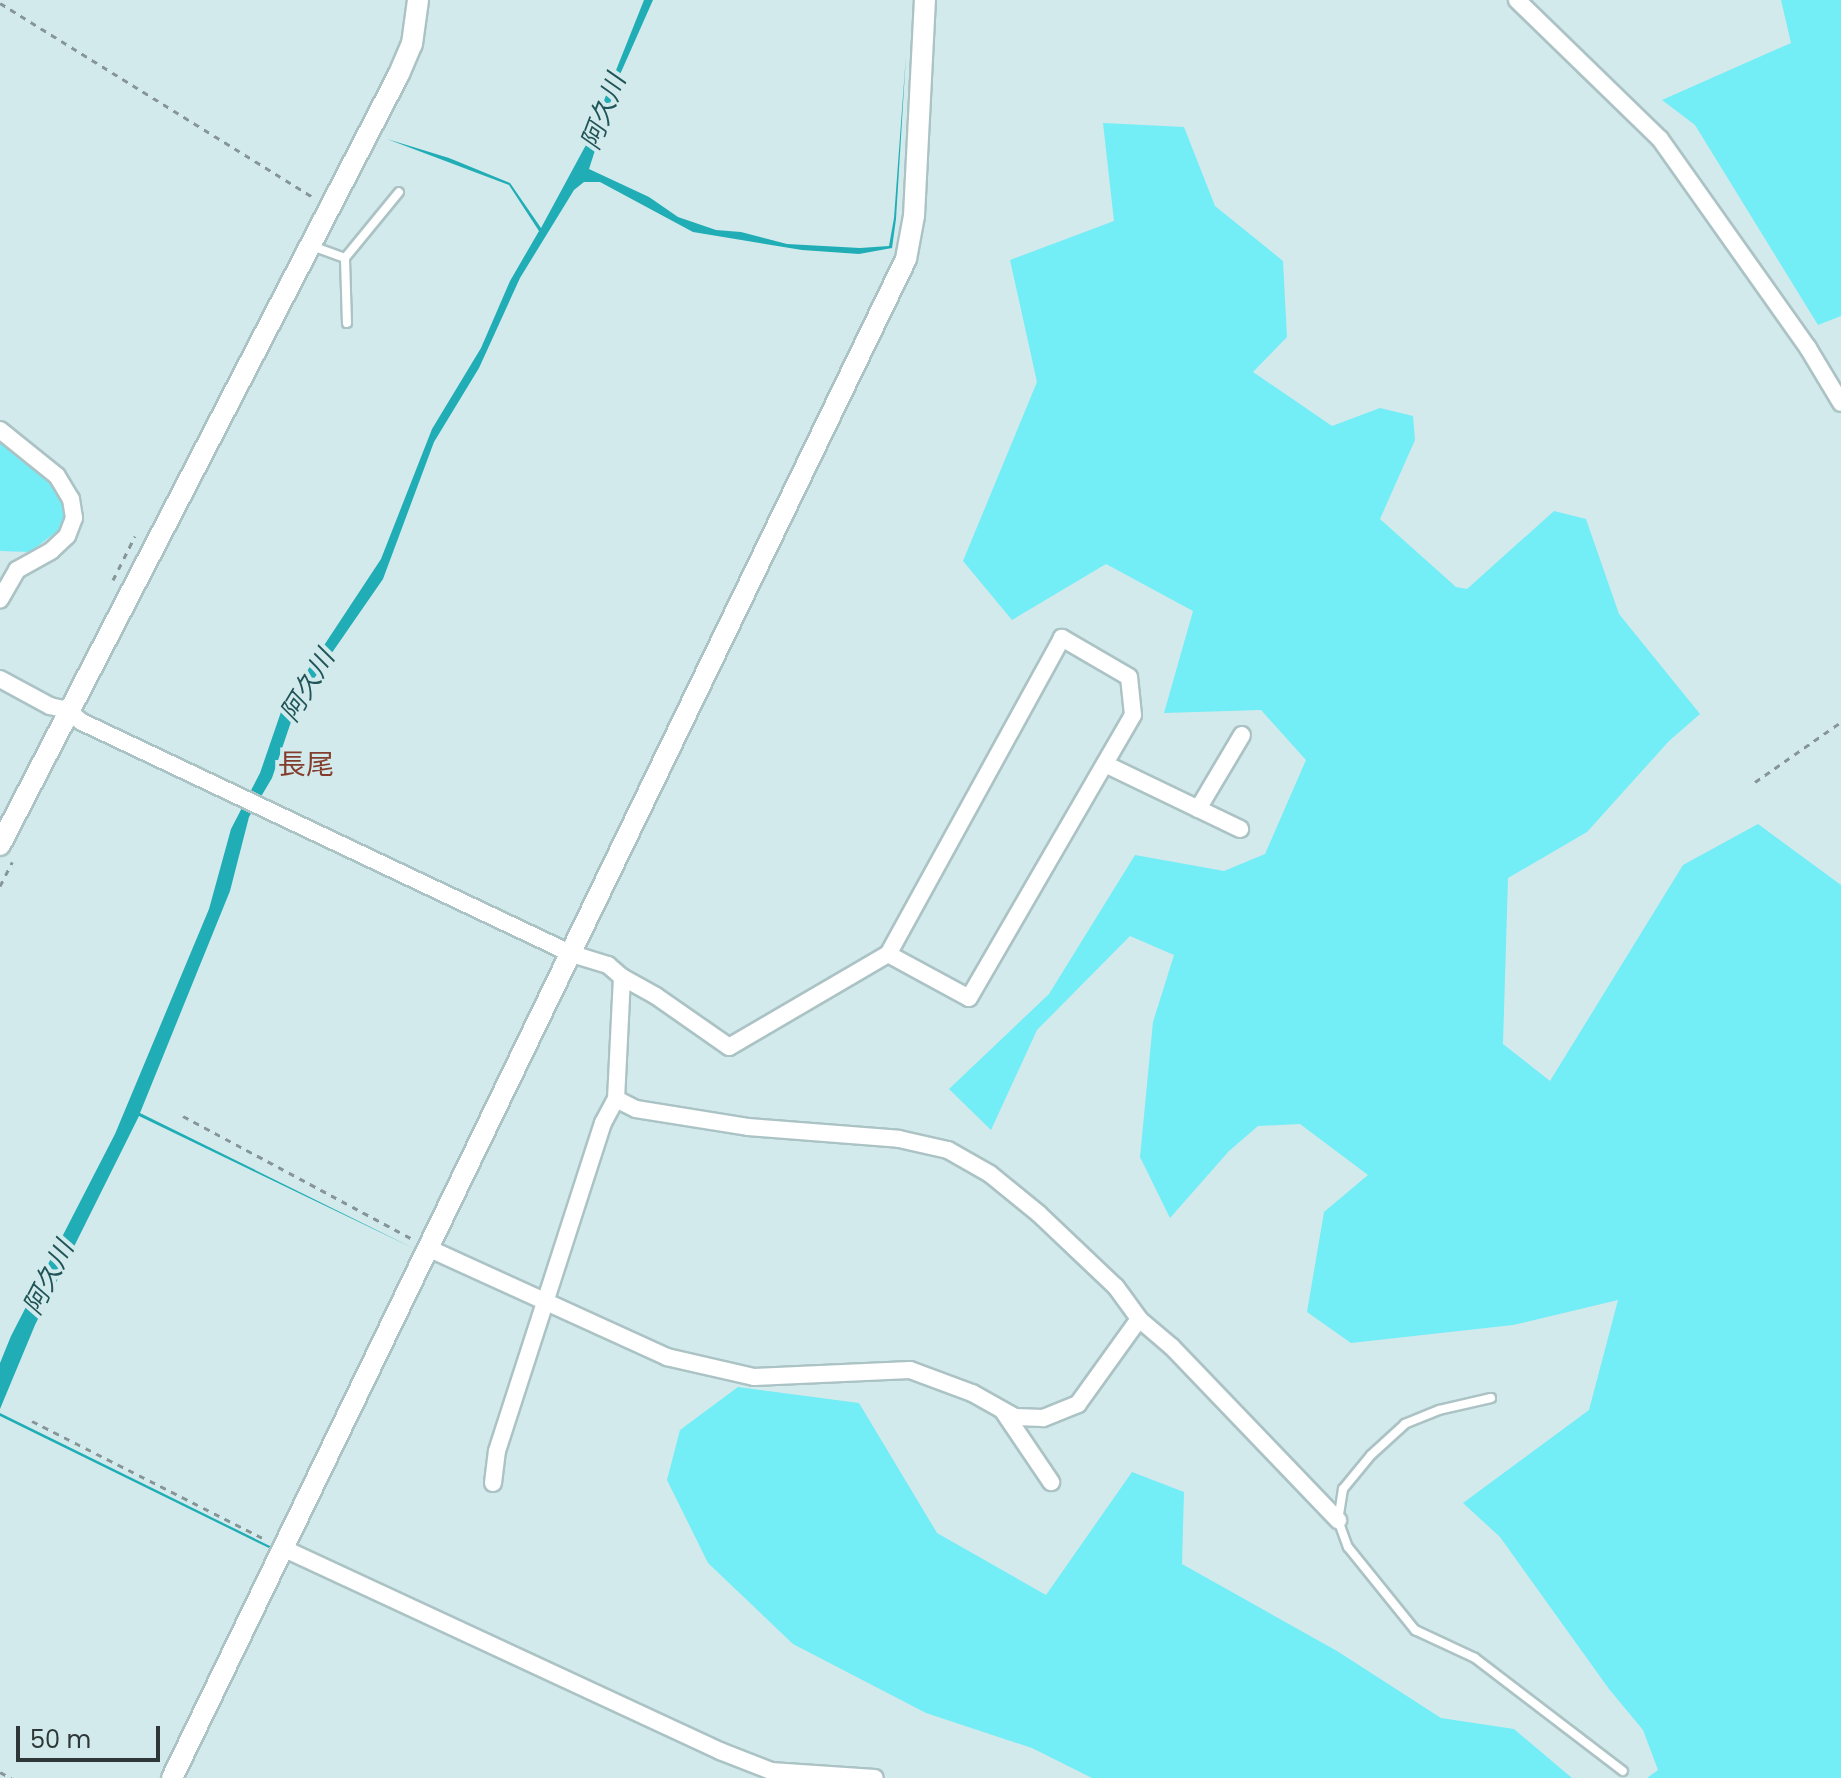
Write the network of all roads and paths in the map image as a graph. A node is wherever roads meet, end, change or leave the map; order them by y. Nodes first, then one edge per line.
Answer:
1 (418, 0) edge
2 (925, 0) edge
3 (1517, 0) edge
4 (0, 3) edge
5 (399, 192) dead end
6 (330, 207) junction
7 (310, 246) junction
8 (345, 258) junction
9 (347, 323) dead end
10 (1841, 403) edge
11 (0, 430) edge
12 (0, 600) edge
13 (0, 679) edge
14 (67, 710) junction
15 (1841, 722) edge
16 (1242, 735) dead end
17 (1105, 764) junction
18 (1755, 782) dead end
19 (1198, 809) junction
20 (1240, 829) dead end
21 (0, 845) edge
22 (572, 954) junction
23 (888, 954) junction
24 (622, 977) junction
25 (616, 1099) junction
26 (183, 1116) dead end
27 (430, 1249) junction
28 (546, 1302) junction
29 (1139, 1319) junction
30 (1491, 1398) dead end
31 (1003, 1410) junction
32 (32, 1421) dead end
33 (1051, 1482) dead end
34 (493, 1483) dead end
35 (1338, 1520) junction
36 (285, 1549) junction
37 (1623, 1771) dead end
38 (0, 1772) edge
39 (802, 1776) edge
40 (11, 1778) edge
41 (172, 1778) edge
42 (875, 1778) edge

1 - 6 street
2 - 22 street
3 - 10 street
4 - 6 path
5 - 8 lane
6 - 7 street
7 - 8 lane
7 - 14 street
8 - 9 lane
11 - 12 street
13 - 14 street
14 - 21 street
14 - 22 street
15 - 18 path
16 - 19 street
17 - 19 street
17 - 23 street
17 - 23 street
19 - 20 street
22 - 24 street
22 - 27 street
23 - 24 street
24 - 25 street
25 - 28 street
25 - 29 street
26 - 27 path
27 - 28 street
27 - 36 street
28 - 31 street
28 - 34 street
29 - 31 street
29 - 35 street
30 - 35 lane
31 - 33 street
32 - 36 path
35 - 37 lane
36 - 39 street
36 - 41 street
38 - 40 path
39 - 42 street

